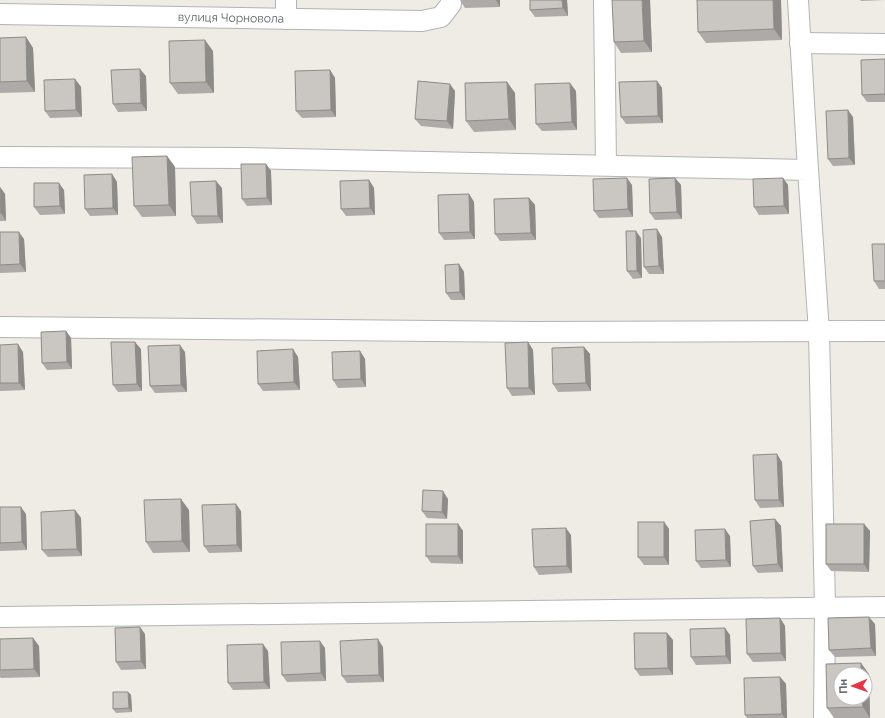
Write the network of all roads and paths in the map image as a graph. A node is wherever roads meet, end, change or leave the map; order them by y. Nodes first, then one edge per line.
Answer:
1 (451, 0) edge
2 (604, 0) edge
3 (798, 0) edge
4 (286, 10) edge
5 (0, 14) edge
6 (800, 43) junction
7 (885, 44) edge
8 (0, 157) edge
9 (606, 165) junction
10 (808, 170) junction
11 (0, 327) edge
12 (885, 331) edge
13 (819, 332) junction
14 (826, 607) junction
15 (885, 607) edge
16 (0, 618) edge
17 (824, 718) edge

1 - 4 street, вулиця Чорновола
2 - 9 street
3 - 6 street
4 - 5 street, вулиця Чорновола
6 - 7 street
6 - 10 street
8 - 9 street
9 - 10 street
10 - 13 street
11 - 13 street
12 - 13 street
13 - 14 street
14 - 15 street
14 - 16 street
14 - 17 street

